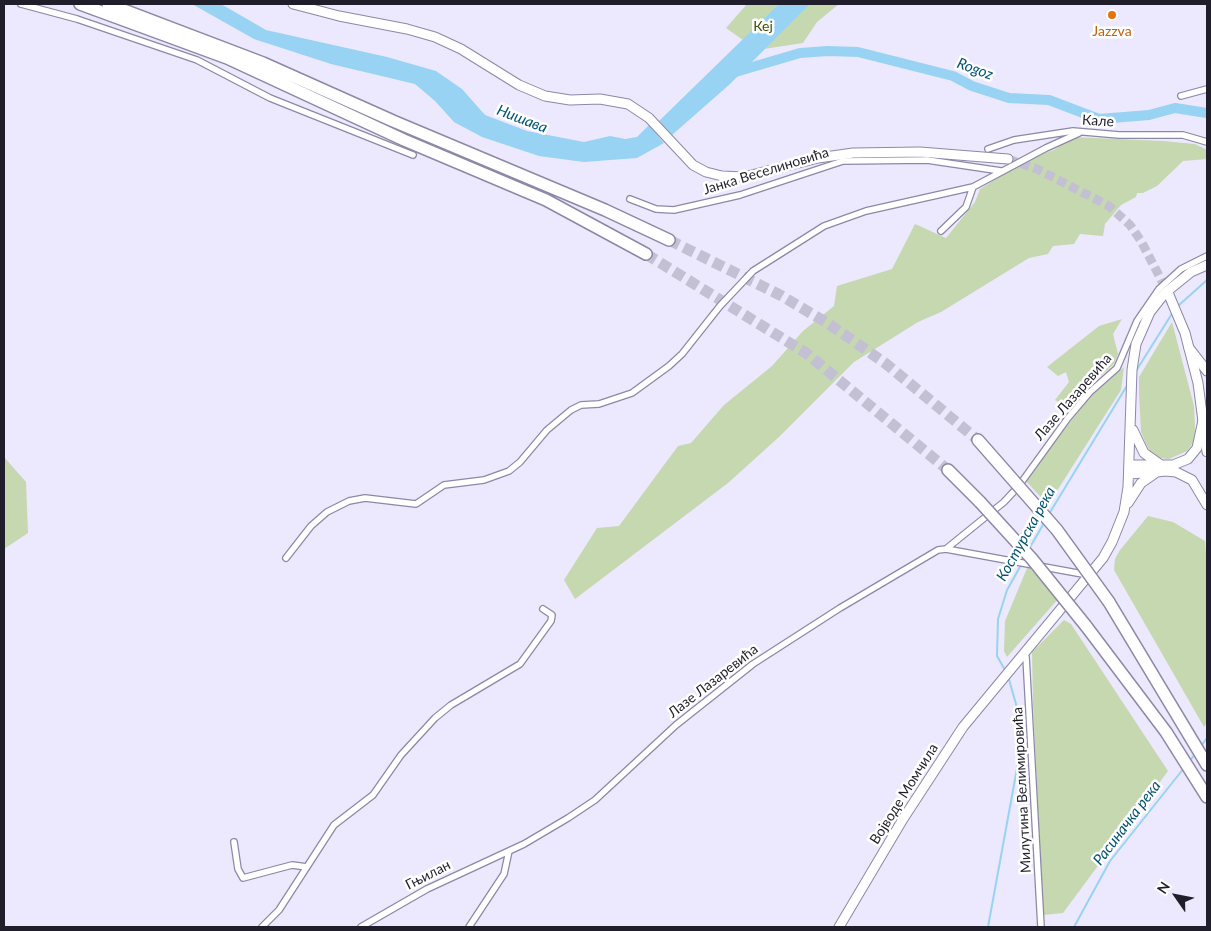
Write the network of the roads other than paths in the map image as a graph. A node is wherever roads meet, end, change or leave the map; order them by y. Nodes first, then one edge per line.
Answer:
1 (21, 4) edge
2 (80, 4) edge
3 (108, 4) edge
4 (293, 4) edge
5 (1207, 89) edge
6 (1181, 96) dead end
7 (1079, 133) junction
8 (1207, 142) edge
9 (988, 149) dead end
10 (414, 155) dead end
11 (1008, 159) tunnel mouth
12 (1001, 171) junction
13 (973, 187) junction
14 (630, 199) dead end
15 (941, 231) dead end
16 (669, 240) tunnel mouth
17 (646, 254) tunnel mouth
18 (1207, 256) edge
19 (1207, 265) edge
20 (1170, 298) tunnel mouth
21 (1189, 348) junction
22 (1207, 371) edge
23 (1204, 416) junction
24 (1131, 422) junction
25 (978, 440) tunnel mouth
26 (1207, 452) edge
27 (1159, 469) junction
28 (948, 470) tunnel mouth
29 (1130, 470) junction
30 (1207, 505) edge
31 (1124, 512) junction
32 (946, 549) junction
33 (286, 558) dead end
34 (1089, 575) junction
35 (543, 609) dead end
36 (1024, 653) junction
37 (1206, 762) edge
38 (1207, 797) edge
39 (234, 842) dead end
40 (509, 851) junction
41 (307, 867) junction
42 (262, 927) edge
43 (361, 927) edge
44 (469, 927) edge
45 (839, 927) edge
46 (1041, 927) edge

1 - 10 street
2 - 17 highway
3 - 16 highway
4 - 11 main road
5 - 6 street
7 - 8 street, Кале
7 - 9 street, Кале
7 - 12 street
12 - 13 street
12 - 14 street, Јанка Веселиновића
13 - 15 street
13 - 33 street
18 - 32 street, Лазе Лазаревића
19 - 24 main road
20 - 21 main road
21 - 22 main road
21 - 23 main road
23 - 26 main road
23 - 27 main road
24 - 27 main road
24 - 29 main road
25 - 37 highway, bridge
27 - 29 main road
27 - 30 main road
27 - 31 main road
28 - 38 highway, bridge
29 - 31 main road
31 - 34 main road
32 - 34 street
32 - 40 street, Лазе Лазаревића
34 - 36 main road
35 - 41 street
36 - 45 main road, Војводе Момчила
36 - 46 street, Милутина Велимировића
39 - 41 street
40 - 43 street, Гњилан
40 - 44 street
41 - 42 street

